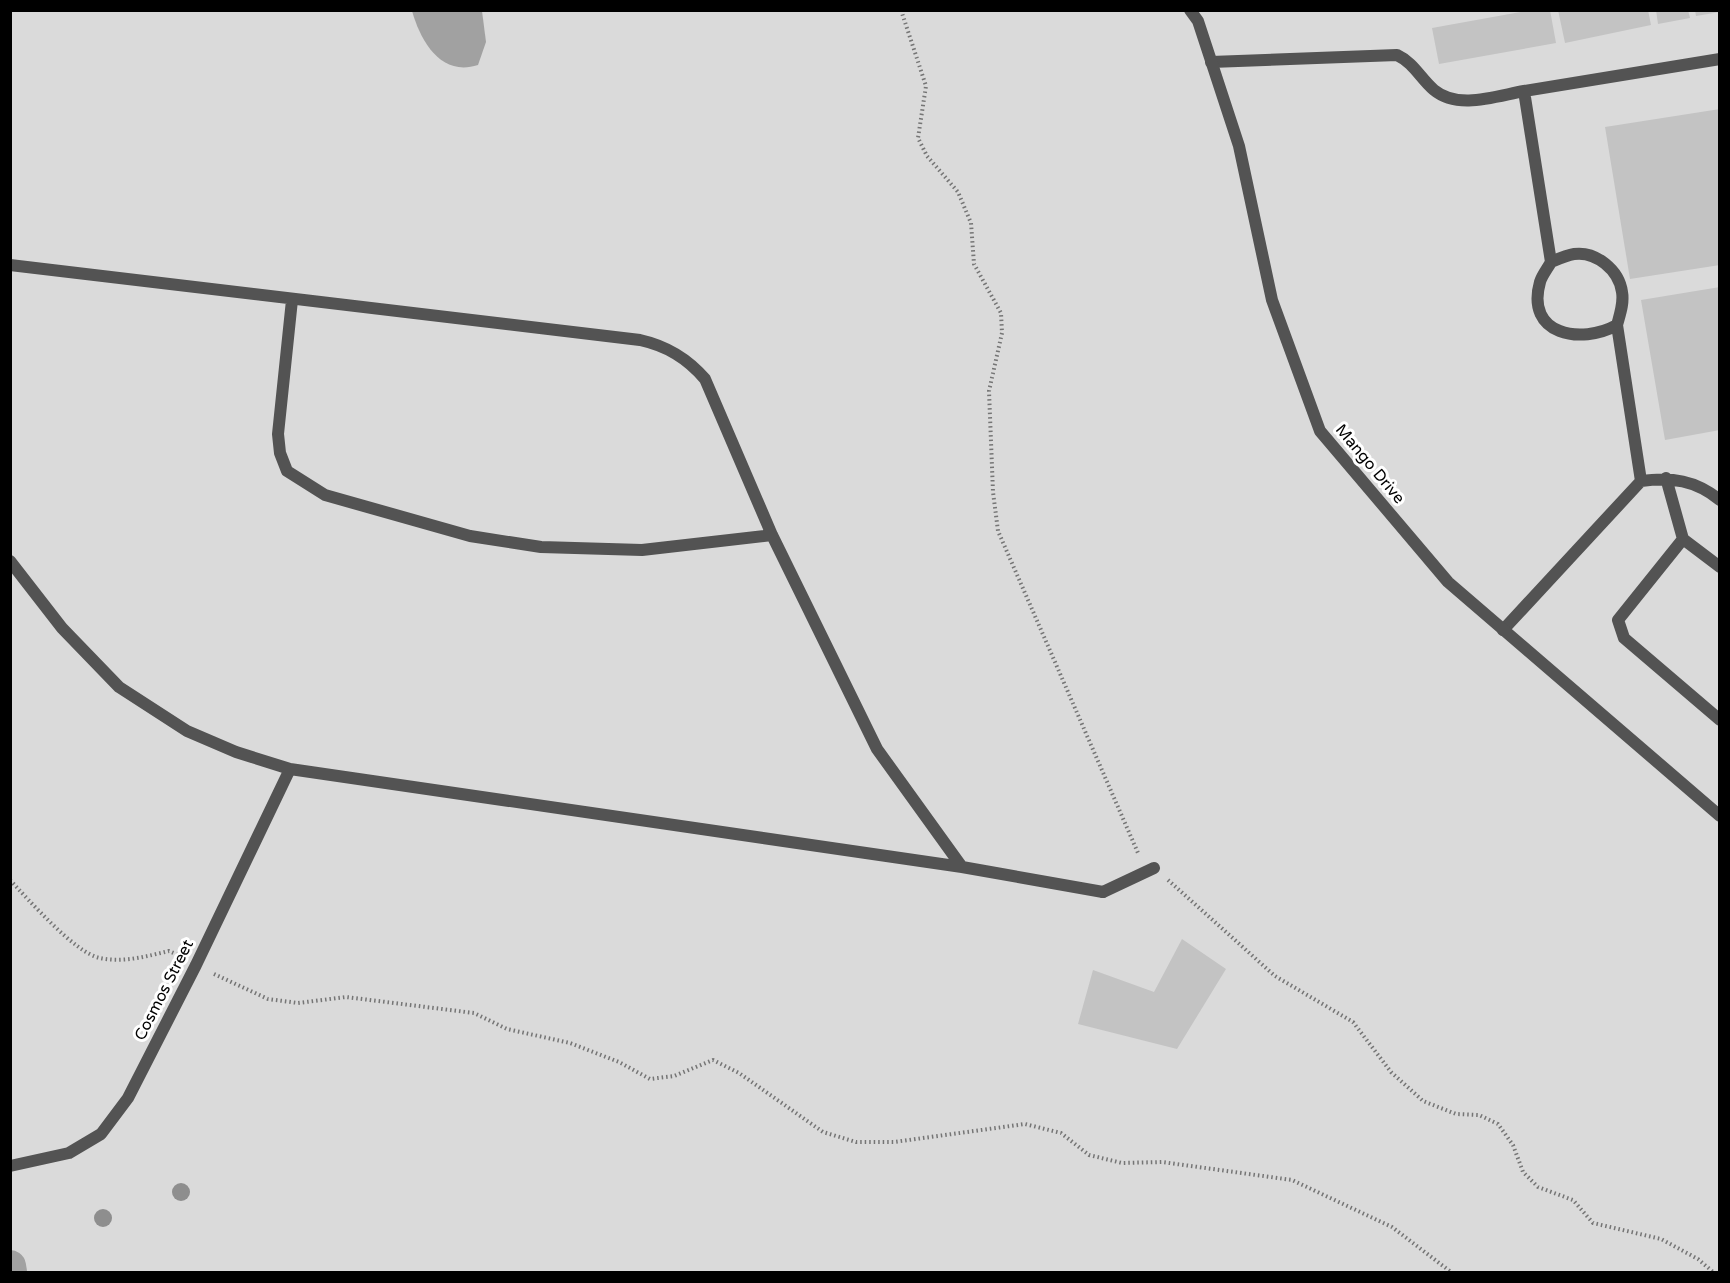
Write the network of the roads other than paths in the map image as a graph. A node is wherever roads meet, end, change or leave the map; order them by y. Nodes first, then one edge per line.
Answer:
1 (1190, 10) edge
2 (1719, 59) edge
3 (1211, 62) junction
4 (1524, 91) junction
5 (1551, 262) junction
6 (10, 265) edge
7 (292, 300) junction
8 (1617, 325) junction
9 (1666, 478) junction
10 (1641, 481) junction
11 (1719, 500) edge
12 (772, 535) junction
13 (1683, 539) junction
14 (10, 561) edge
15 (1719, 567) edge
16 (1503, 630) junction
17 (1719, 720) edge
18 (290, 769) junction
19 (1719, 816) edge
20 (962, 867) junction
21 (1154, 868) road end
22 (10, 1166) edge

1 - 3 street, Mango Drive
2 - 4 street
3 - 4 street
3 - 16 street, Mango Drive
4 - 5 street
5 - 8 street
5 - 8 street
6 - 7 street
7 - 12 street
7 - 12 street
8 - 10 street
9 - 10 street
9 - 11 street
9 - 13 street
10 - 16 street
12 - 20 street
13 - 15 street
13 - 17 street
14 - 18 street
16 - 19 street, Mango Drive
18 - 20 street
18 - 22 street, Cosmos Street
20 - 21 street

